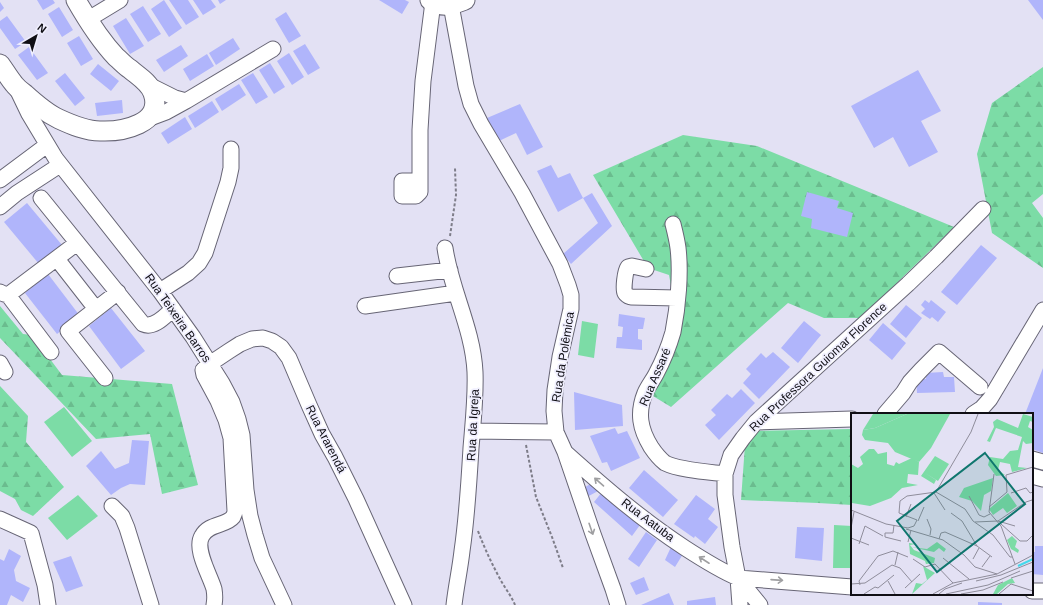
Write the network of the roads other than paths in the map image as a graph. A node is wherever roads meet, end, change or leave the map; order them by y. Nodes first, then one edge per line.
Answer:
1 (76, 0) edge
2 (120, 0) edge
3 (445, 2) edge
4 (87, 20) junction
5 (273, 49) dead end
6 (0, 64) edge
7 (15, 85) junction
8 (149, 85) junction
9 (186, 101) junction
10 (150, 118) junction
11 (47, 145) junction
12 (231, 149) dead end
13 (60, 165) junction
14 (0, 180) edge
15 (420, 181) dead end
16 (41, 198) dead end
17 (0, 207) edge
18 (983, 209) dead end
19 (673, 224) dead end
20 (77, 243) junction
21 (445, 248) road end
22 (57, 259) junction
23 (646, 269) dead end
24 (450, 270) junction
25 (397, 276) dead end
26 (160, 291) junction
27 (118, 292) junction
28 (4, 293) edge
29 (456, 293) junction
30 (678, 298) junction
31 (365, 306) dead end
32 (96, 309) junction
33 (173, 310) junction
34 (1043, 310) edge
35 (51, 352) dead end
36 (207, 367) junction
37 (105, 378) dead end
38 (980, 387) dead end
39 (886, 413) edge
40 (974, 413) edge
41 (851, 419) edge
42 (756, 422) junction
43 (473, 431) junction
44 (556, 432) junction
45 (565, 452) junction
46 (1033, 459) edge
47 (1043, 462) edge
48 (725, 474) junction
49 (1033, 476) edge
50 (1043, 479) edge
51 (112, 506) dead end
52 (0, 519) edge
53 (738, 578) junction
54 (851, 586) edge
55 (48, 605) edge
56 (150, 605) edge
57 (214, 605) edge
58 (284, 605) edge
59 (404, 605) edge
60 (454, 605) edge
61 (618, 605) edge
62 (740, 605) edge
63 (746, 605) edge
64 (760, 605) edge

1 - 4 main road
2 - 4 street
3 - 15 street
3 - 44 street, Rua da Polêmica
4 - 8 main road
5 - 9 street
6 - 7 main road, Rua Teixeira Barros
7 - 10 main road
7 - 11 street, Rua Teixeira Barros
8 - 9 street
8 - 10 main road
9 - 10 street
11 - 13 street, Rua Teixeira Barros
11 - 14 street
12 - 26 street
13 - 17 street
13 - 26 street, Rua Teixeira Barros
16 - 20 street
18 - 42 street, Rua Professora Guiomar Florence
19 - 30 street, Rua Assaré
20 - 22 street
20 - 27 street
21 - 24 street, Rua da Igreja
22 - 28 street
22 - 32 street
23 - 30 street
24 - 25 street
24 - 29 street, Rua da Igreja
26 - 33 street, Rua Teixeira Barros
27 - 32 street
27 - 33 street
28 - 35 street
29 - 31 street
29 - 43 street, Rua da Igreja
30 - 48 street, Rua Assaré
32 - 37 street
33 - 36 street, Rua Teixeira Barros
34 - 40 street
36 - 57 street
36 - 58 street, Rua Teixeira Barros
36 - 59 street, Rua Ararendá
38 - 39 street
41 - 42 street
42 - 48 street, Rua Professora Guiomar Florence
43 - 44 street
43 - 60 street, Rua da Igreja
44 - 45 street, Rua da Polêmica
53 -> 45 street, Rua Aatuba
45 -> 61 street, Rua da Polêmica
46 - 47 street
48 - 53 street, Rua Professora Guiomar Florence
49 - 50 street
51 - 56 street
52 - 55 street
53 -> 54 street
53 - 62 street, Rua Professora Guiomar Florence
53 - 63 street
53 - 64 street

